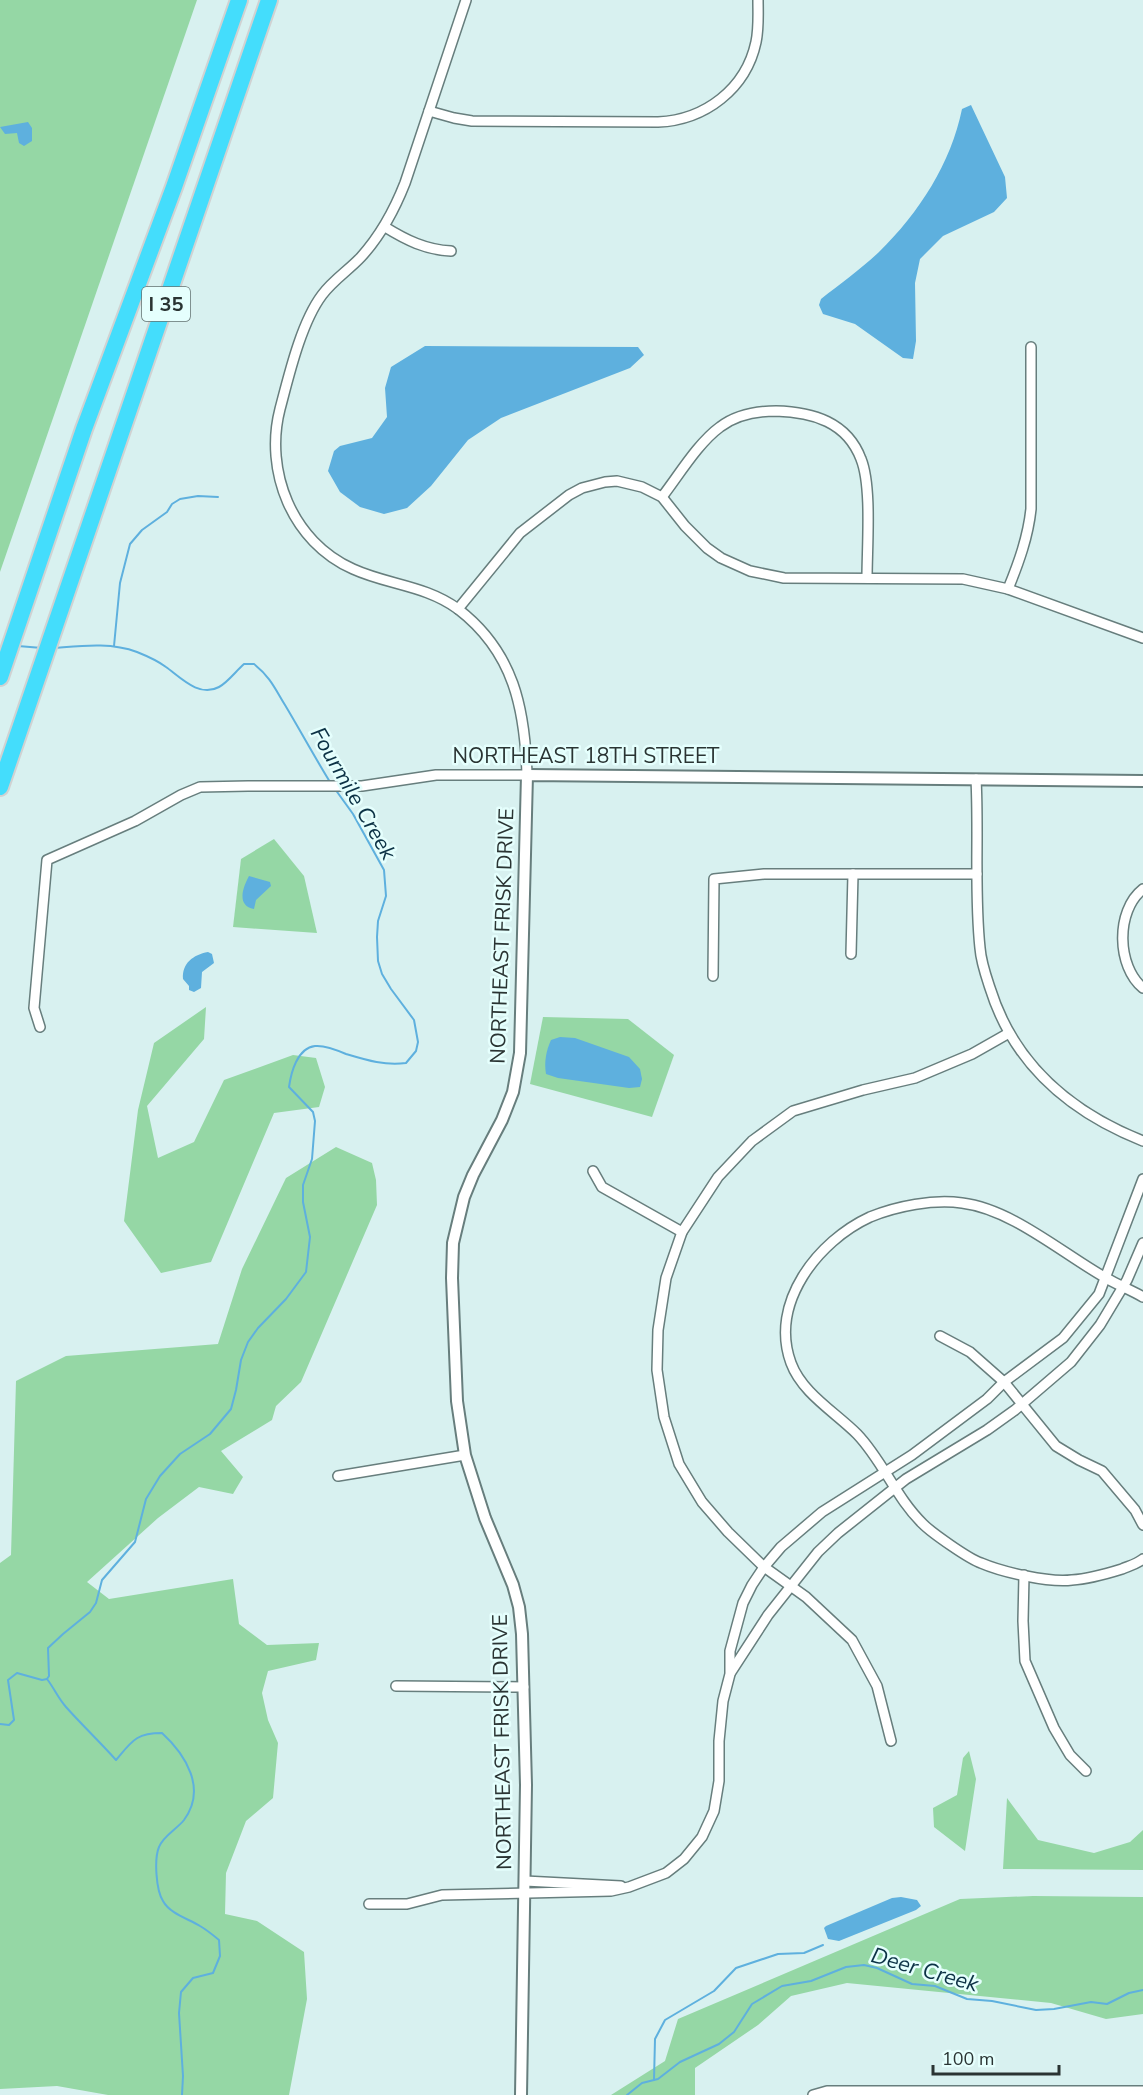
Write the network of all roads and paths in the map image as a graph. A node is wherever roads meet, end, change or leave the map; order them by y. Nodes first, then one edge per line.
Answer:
1 (239, 0) edge
2 (269, 0) edge
3 (466, 0) edge
4 (758, 0) edge
5 (429, 111) junction
6 (385, 227) junction
7 (451, 251) dead end
8 (1031, 347) dead end
9 (662, 497) junction
10 (867, 578) junction
11 (1008, 589) junction
12 (458, 609) junction
13 (1143, 637) edge
14 (0, 677) edge
15 (527, 775) junction
16 (976, 779) junction
17 (1143, 781) edge
18 (0, 787) edge
19 (853, 874) junction
20 (977, 874) junction
21 (1143, 890) edge
22 (851, 954) dead end
23 (713, 976) dead end
24 (1143, 988) edge
25 (40, 1027) dead end
26 (1009, 1033) junction
27 (1143, 1141) edge
28 (593, 1171) dead end
29 (1143, 1179) edge
30 (682, 1232) junction
31 (1143, 1243) edge
32 (1105, 1278) junction
33 (1123, 1287) junction
34 (1143, 1297) edge
35 (940, 1336) dead end
36 (1004, 1382) junction
37 (1021, 1404) junction
38 (465, 1455) junction
39 (885, 1473) junction
40 (338, 1476) dead end
41 (896, 1487) junction
42 (1143, 1525) edge
43 (1143, 1559) edge
44 (764, 1567) junction
45 (1024, 1575) junction
46 (791, 1585) junction
47 (730, 1674) junction
48 (396, 1686) dead end
49 (524, 1687) junction
50 (891, 1741) dead end
51 (1086, 1772) dead end
52 (525, 1881) junction
53 (629, 1887) junction
54 (525, 1893) junction
55 (369, 1904) dead end
56 (1143, 2091) edge
57 (1040, 2094) edge
58 (521, 2095) edge
59 (813, 2095) edge

1 - 14 highway, I 35
2 - 18 highway, I 35
3 - 5 street, NORTHEAST FRISK DRIVE
4 - 5 street
5 - 6 street, NORTHEAST FRISK DRIVE
6 - 7 street
6 - 12 street, NORTHEAST FRISK DRIVE
8 - 11 street
9 - 10 street
9 - 10 street
9 - 12 street
10 - 11 street
11 - 13 street
12 - 15 street, NORTHEAST FRISK DRIVE
15 - 16 street, NORTHEAST 18TH STREET
15 - 25 street, NORTHEAST 18TH STREET
15 - 38 street, NORTHEAST FRISK DRIVE
16 - 17 street, NORTHEAST 18TH STREET
16 - 20 street
19 - 20 street
19 - 22 street
19 - 23 street
20 - 26 street
21 - 24 street
26 - 27 street
26 - 30 street
28 - 30 street
29 - 32 street
30 - 44 street
31 - 33 street
32 - 33 street
32 - 36 street
32 - 39 street
33 - 34 street
33 - 37 street
35 - 36 street
36 - 37 street
36 - 39 street
37 - 41 street
37 - 42 street
38 - 40 street
38 - 49 street, NORTHEAST FRISK DRIVE
39 - 41 street
39 - 44 street
41 - 45 street
41 - 46 street
43 - 45 street
44 - 46 street
44 - 47 street
45 - 51 street
46 - 47 street
46 - 50 street
47 - 53 street
48 - 49 street
49 - 52 street, NORTHEAST FRISK DRIVE
52 - 53 street
52 - 54 street, NORTHEAST FRISK DRIVE
53 - 54 street
54 - 55 street
54 - 58 street, NORTHEAST FRISK DRIVE
56 - 57 street
57 - 59 street

